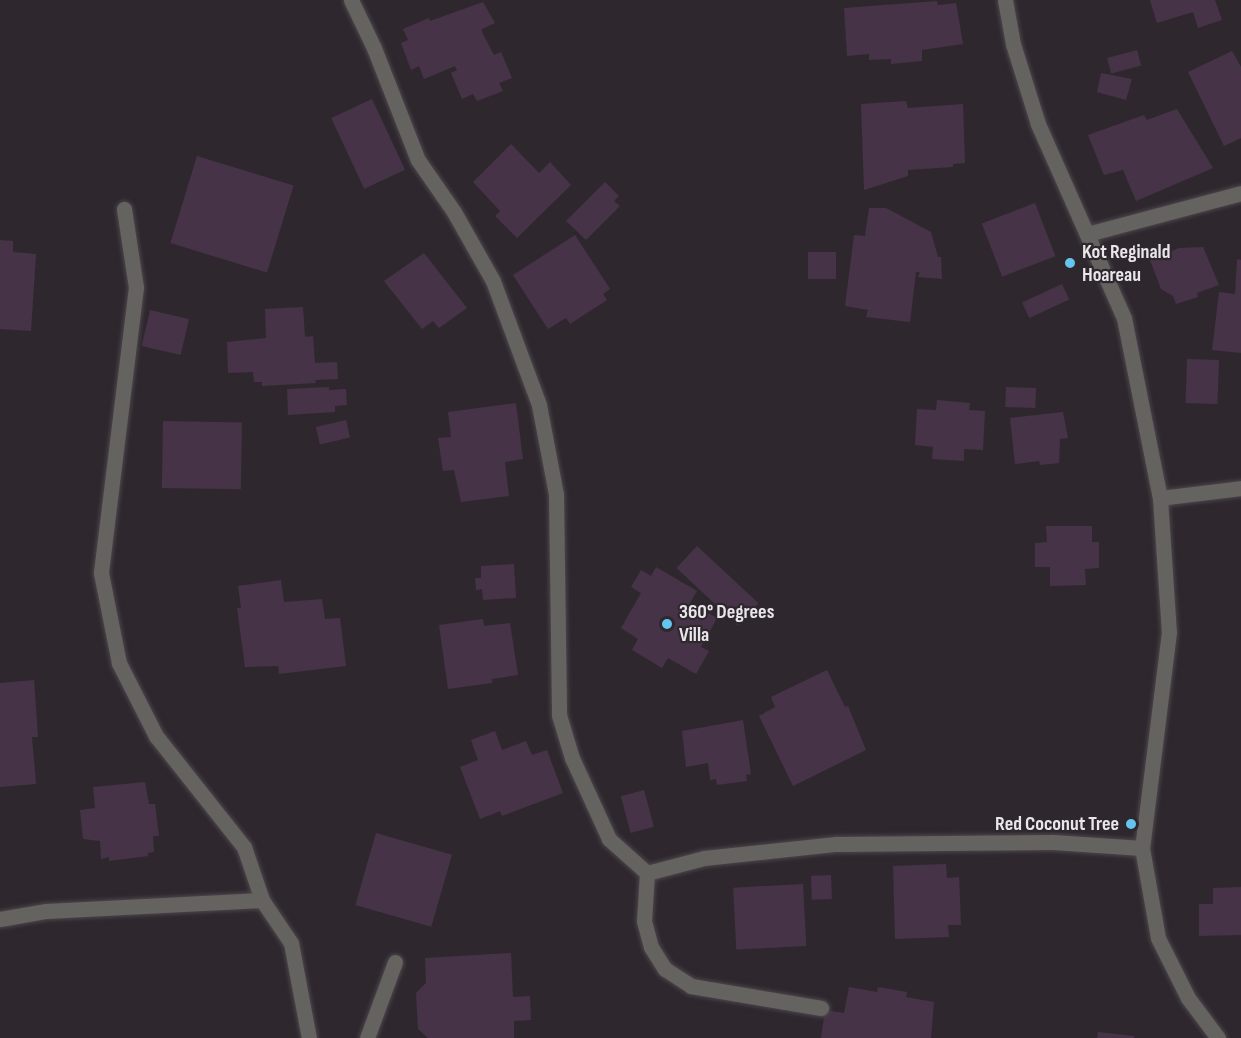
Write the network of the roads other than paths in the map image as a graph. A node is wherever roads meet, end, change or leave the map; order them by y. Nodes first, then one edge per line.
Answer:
1 (351, 0) edge
2 (1005, 0) edge
3 (1241, 194) edge
4 (124, 209) dead end
5 (1087, 234) junction
6 (1241, 488) edge
7 (1160, 498) junction
8 (1142, 848) junction
9 (647, 873) junction
10 (262, 900) junction
11 (0, 919) edge
12 (395, 962) dead end
13 (821, 1008) dead end
14 (309, 1038) edge
15 (367, 1038) edge
16 (1218, 1038) edge

1 - 9 street
2 - 5 street
3 - 5 street
4 - 10 street
5 - 7 street
6 - 7 street
7 - 8 street
8 - 9 street
8 - 16 street
9 - 13 street
10 - 11 street
10 - 14 street
12 - 15 street

